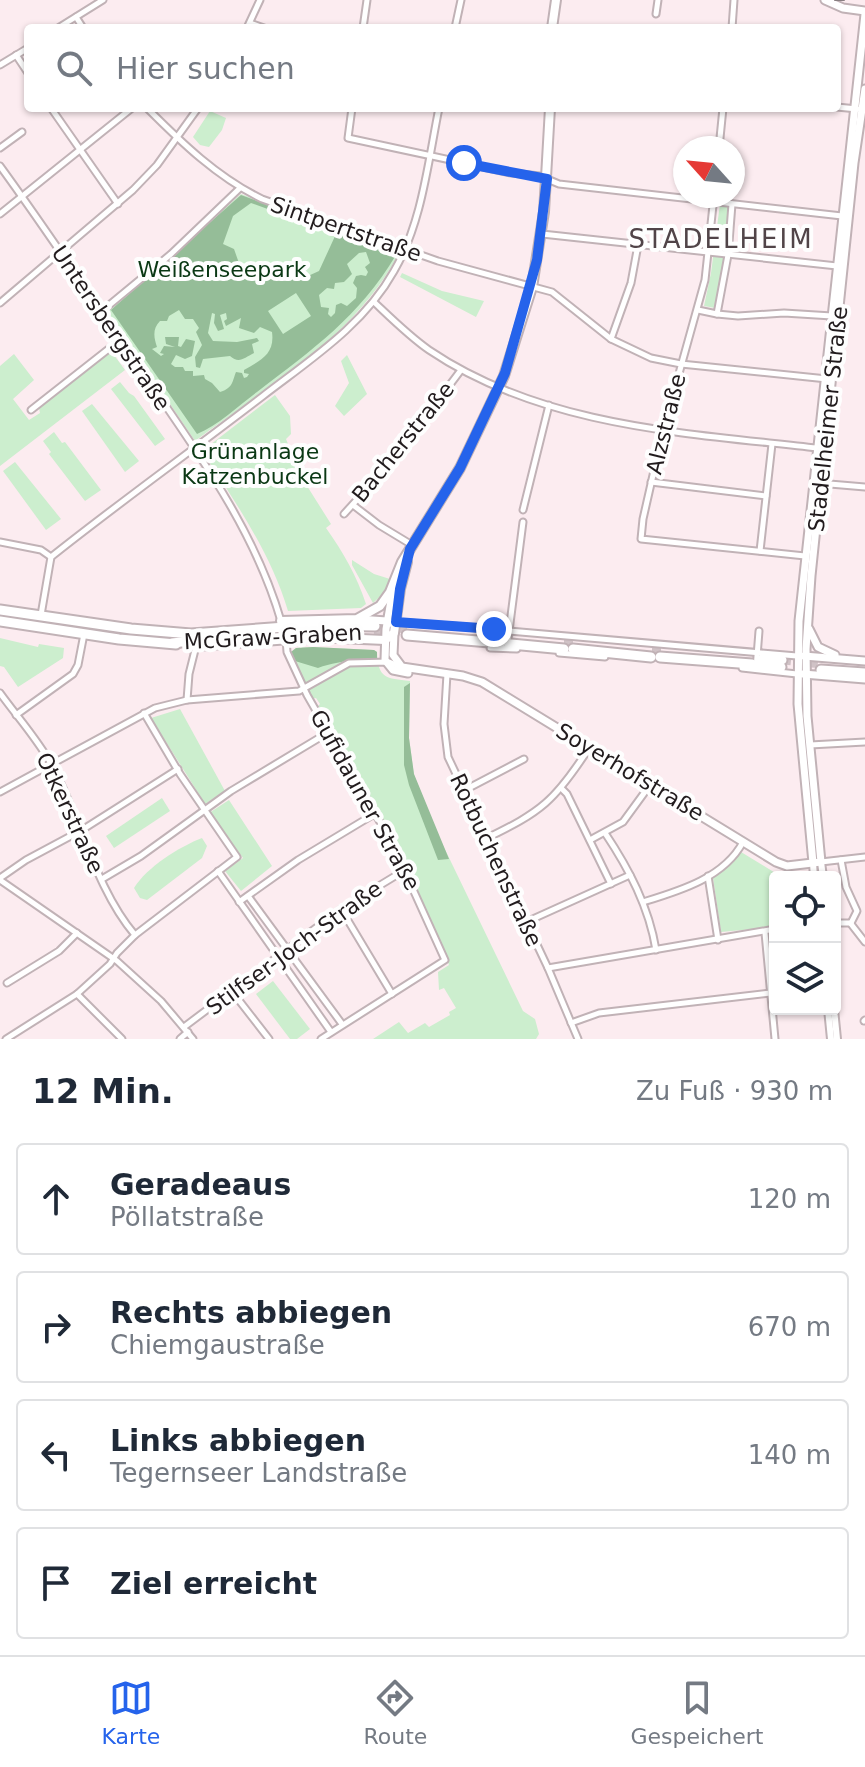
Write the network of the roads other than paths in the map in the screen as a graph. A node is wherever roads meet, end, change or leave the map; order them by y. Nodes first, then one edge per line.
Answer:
1 (103, 0) edge
2 (260, 0) edge
3 (367, 0) edge
4 (461, 0) edge
5 (556, 0) edge
6 (658, 0) edge
7 (734, 0) edge
8 (825, 0) edge
9 (865, 12) edge
10 (656, 14) dead end
11 (76, 17) junction
12 (65, 24) edge
13 (80, 24) edge
14 (249, 24) edge
15 (364, 24) edge
16 (456, 24) edge
17 (553, 24) edge
18 (732, 24) edge
19 (24, 50) edge
20 (16, 55) junction
21 (0, 65) edge
22 (24, 67) edge
23 (865, 89) edge
24 (841, 108) edge
25 (858, 110) junction
26 (54, 112) edge
27 (127, 112) edge
28 (151, 112) edge
29 (195, 112) edge
30 (351, 112) edge
31 (438, 112) edge
32 (550, 112) edge
33 (723, 112) edge
34 (22, 132) dead end
35 (720, 136) edge
36 (178, 138) junction
37 (0, 148) edge
38 (81, 152) junction
39 (429, 155) junction
40 (851, 163) junction
41 (0, 166) edge
42 (547, 179) junction
43 (240, 188) junction
44 (673, 195) edge
45 (23, 197) junction
46 (118, 204) junction
47 (745, 205) edge
48 (713, 208) edge
49 (732, 208) edge
50 (0, 214) edge
51 (842, 216) junction
52 (542, 234) junction
53 (638, 245) junction
54 (405, 249) junction
55 (59, 251) junction
56 (710, 253) junction
57 (728, 255) junction
58 (837, 266) junction
59 (532, 287) junction
60 (374, 302) junction
61 (0, 303) edge
62 (698, 310) junction
63 (102, 311) junction
64 (717, 314) junction
65 (832, 316) junction
66 (611, 339) junction
67 (120, 340) junction
68 (681, 364) junction
69 (461, 370) junction
70 (828, 379) junction
71 (499, 387) junction
72 (549, 405) junction
73 (31, 410) dead end
74 (663, 431) junction
75 (772, 444) junction
76 (817, 448) junction
77 (194, 449) junction
78 (651, 482) junction
79 (817, 483) junction
80 (865, 487) edge
81 (766, 496) junction
82 (353, 505) junction
83 (523, 510) dead end
84 (344, 514) dead end
85 (523, 522) dead end
86 (0, 542) edge
87 (412, 547) junction
88 (760, 551) junction
89 (805, 556) junction
90 (51, 557) junction
91 (394, 583) junction
92 (0, 610) edge
93 (40, 616) junction
94 (357, 619) junction
95 (0, 621) edge
96 (281, 621) junction
97 (393, 626) junction
98 (808, 627) junction
99 (759, 631) dead end
100 (179, 632) junction
101 (407, 632) tunnel mouth
102 (84, 634) junction
103 (286, 639) junction
104 (505, 639) junction
105 (385, 640) junction
106 (172, 643) junction
107 (196, 646) junction
108 (490, 648) dead end
109 (802, 656) junction
110 (757, 661) junction
111 (386, 663) junction
112 (782, 664) tunnel mouth
113 (402, 667) junction
114 (821, 667) tunnel mouth
115 (863, 668) edge
116 (422, 672) junction
117 (447, 674) junction
118 (801, 674) junction
119 (304, 689) junction
120 (0, 693) edge
121 (187, 700) junction
122 (144, 713) junction
123 (16, 715) junction
124 (329, 732) junction
125 (865, 742) edge
126 (810, 745) junction
127 (589, 748) junction
128 (524, 759) dead end
129 (51, 763) junction
130 (178, 769) junction
131 (650, 785) junction
132 (562, 789) junction
133 (463, 791) junction
134 (0, 792) edge
135 (205, 810) junction
136 (376, 813) junction
137 (82, 830) junction
138 (605, 833) junction
139 (485, 839) junction
140 (590, 840) junction
141 (743, 842) junction
142 (865, 857) edge
143 (841, 860) junction
144 (817, 862) junction
145 (405, 870) junction
146 (218, 871) junction
147 (815, 871) edge
148 (821, 871) edge
149 (630, 875) junction
150 (708, 876) junction
151 (0, 879) edge
152 (102, 880) junction
153 (611, 884) junction
154 (248, 896) junction
155 (239, 902) junction
156 (643, 902) junction
157 (341, 909) junction
158 (526, 922) junction
159 (841, 923) edge
160 (851, 923) junction
161 (769, 931) edge
162 (77, 933) junction
163 (765, 933) junction
164 (135, 935) junction
165 (864, 939) edge
166 (718, 940) junction
167 (287, 948) junction
168 (656, 950) junction
169 (277, 956) junction
170 (113, 958) junction
171 (548, 968) junction
172 (769, 981) edge
173 (7, 983) dead end
174 (231, 990) junction
175 (769, 993) edge
176 (77, 994) junction
177 (392, 994) junction
178 (772, 1015) edge
179 (832, 1015) edge
180 (571, 1023) junction
181 (342, 1024) junction
182 (186, 1030) junction
183 (331, 1032) junction
184 (6, 1039) edge
185 (122, 1039) edge
186 (180, 1039) edge
187 (193, 1039) edge
188 (269, 1039) edge
189 (321, 1039) edge
190 (578, 1039) edge
191 (775, 1039) edge
192 (834, 1039) edge

1 - 11 street
2 - 14 street
3 - 15 street
4 - 16 street
5 - 17 main road
6 - 10 street
7 - 18 street
8 - 9 main road
9 - 25 main road, Stadelheimer Straße
11 - 12 street
11 - 13 street
19 - 20 street
20 - 21 street
20 - 22 street
23 - 25 main road, Stadelheimer Straße
24 - 25 street
25 - 40 main road, Stadelheimer Straße
26 - 38 street
27 - 38 street
28 - 36 street, Sintpertstraße
29 - 36 street
30 - 39 street
31 - 39 street
32 - 42 main road
33 - 35 street
34 - 37 street
36 - 43 street, Sintpertstraße
36 - 46 street
38 - 45 street
38 - 46 street
39 - 42 street
39 - 54 street
40 - 51 main road, Stadelheimer Straße
40 - 70 main road, Stadelheimer Straße
41 - 45 street, Untersbergstraße
42 - 44 street
42 - 52 main road
43 - 54 street, Sintpertstraße
43 - 63 street
45 - 50 street
45 - 55 street, Untersbergstraße
46 - 55 street
47 - 51 street
48 - 56 street, Alzstraße
49 - 57 street
51 - 58 main road, Stadelheimer Straße
52 - 53 street
52 - 59 main road
53 - 56 street
53 - 66 street
54 - 59 street, Sintpertstraße
54 - 60 street
55 - 61 street
55 - 63 street, Untersbergstraße
56 - 57 street
56 - 62 street, Alzstraße
57 - 58 street
57 - 64 street
58 - 65 main road, Stadelheimer Straße
59 - 66 street, Sintpertstraße
59 - 71 main road
60 - 69 street
60 - 77 street
62 - 64 street
62 - 68 street, Alzstraße
63 - 67 street, Untersbergstraße
64 - 65 street
65 - 70 main road, Stadelheimer Straße
66 - 68 street, Sintpertstraße
67 - 73 street
67 - 77 street, Untersbergstraße
68 - 70 street, Sintpertstraße
68 - 74 street, Alzstraße
69 - 71 street
69 - 82 street, Bacherstraße
70 - 76 main road, Stadelheimer Straße
70 - 79 main road, Stadelheimer Straße
71 - 72 street
71 - 87 main road
72 - 74 street
72 - 83 street
74 - 75 street
74 - 78 street, Alzstraße
75 - 76 street
75 - 81 street
76 - 79 main road, Stadelheimer Straße
77 - 90 street
77 - 96 street, Untersbergstraße
78 - 81 street
78 - 88 street, Alzstraße
79 - 80 street
79 - 89 main road, Stadelheimer Straße
79 - 98 main road, Stadelheimer Straße
81 - 88 street
82 - 84 street, Bacherstraße
82 - 87 street
85 - 104 street
86 - 90 street
87 - 91 main road
87 - 97 main road
88 - 89 street
89 - 109 main road, Stadelheimer Straße
90 - 93 street
91 - 94 main road
91 - 97 main road
92 - 93 highway
93 - 100 highway
94 - 96 main road
94 - 97 main road
95 - 102 highway
96 - 100 highway
97 - 104 street
97 - 105 main road
97 - 105 main road
97 - 113 main road
98 - 109 main road, Stadelheimer Straße
98 - 115 main road
99 - 110 street
100 - 106 highway, McGraw-Graben
101 - 104 highway
102 - 106 highway
102 - 123 street
103 - 105 main road
103 - 107 main road
103 - 119 street, Gufidauner Straße
104 - 108 street
104 - 110 highway
105 - 111 main road
106 - 107 highway
107 - 121 street
109 - 110 street
109 - 115 main road
109 - 118 main road, Stadelheimer Straße
110 - 112 highway
110 - 118 street
111 - 113 street
111 - 116 main road
111 - 119 street
113 - 116 main road
114 - 115 highway
115 - 118 main road
116 - 117 main road, Soyerhofstraße
117 - 127 main road, Soyerhofstraße
117 - 133 street, Rotbuchenstraße
118 - 126 main road
118 - 144 main road
119 - 121 street
119 - 124 street, Gufidauner Straße
120 - 123 street, Otkerstraße
121 - 122 street
122 - 129 street
122 - 130 street
123 - 129 street, Otkerstraße
124 - 135 street
124 - 136 street, Gufidauner Straße
125 - 126 street
126 - 144 main road
127 - 131 main road, Soyerhofstraße
127 - 132 street
128 - 133 street
129 - 134 street
129 - 137 street, Otkerstraße
130 - 135 street
130 - 137 street
131 - 138 street
131 - 141 main road, Soyerhofstraße
132 - 139 street
132 - 140 street
133 - 139 street, Rotbuchenstraße
135 - 146 street
135 - 152 street
136 - 145 street, Gufidauner Straße
136 - 154 street
137 - 151 street
137 - 152 street, Otkerstraße
138 - 140 street
138 - 149 street
139 - 158 street, Rotbuchenstraße
140 - 153 street
141 - 144 main road, Soyerhofstraße
141 - 150 street
142 - 143 street
143 - 144 street
143 - 160 street
144 - 147 street
144 - 148 street
145 - 157 street, Stilfser-Joch-Straße
145 - 177 street, Gufidauner Straße
146 - 155 street
146 - 164 street
149 - 153 street
149 - 156 street
150 - 156 street
150 - 166 street
151 - 162 street
152 - 164 street, Otkerstraße
153 - 158 street
154 - 155 street
154 - 167 street
155 - 169 street
156 - 168 street
157 - 167 street, Stilfser-Joch-Straße
157 - 177 street
158 - 171 street, Rotbuchenstraße
159 - 160 street
160 - 165 street
161 - 163 street
162 - 170 street
162 - 173 street
163 - 166 street
163 - 172 street
164 - 170 street
166 - 168 street
167 - 169 street, Stilfser-Joch-Straße
167 - 181 street
168 - 171 street
169 - 174 street, Stilfser-Joch-Straße
169 - 183 street
170 - 176 street
170 - 182 street
171 - 180 street, Rotbuchenstraße
174 - 182 street, Stilfser-Joch-Straße
174 - 188 street
175 - 180 street
176 - 184 street
176 - 185 street
177 - 181 street
178 - 191 street
179 - 192 street
180 - 190 street, Rotbuchenstraße
181 - 183 street
182 - 186 street, Stilfser-Joch-Straße
182 - 187 street
183 - 189 street

